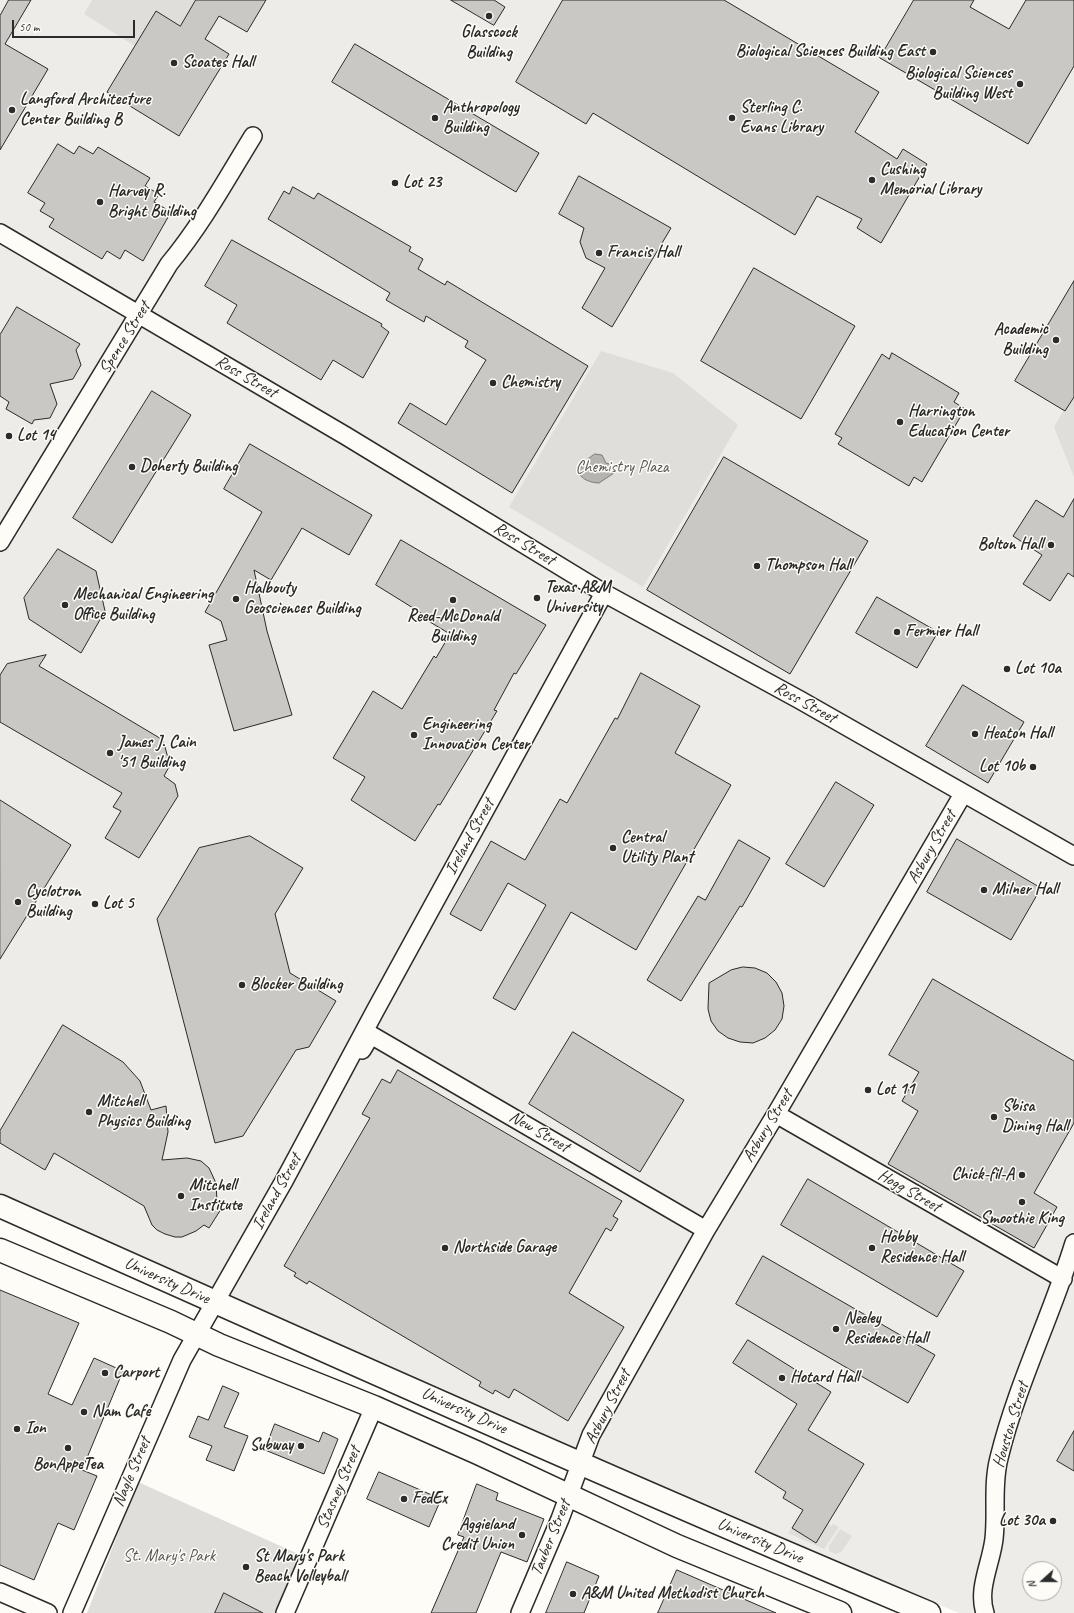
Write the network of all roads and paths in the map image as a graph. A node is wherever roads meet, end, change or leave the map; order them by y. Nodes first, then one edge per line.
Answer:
1 (253, 136) dead end
2 (0, 233) edge
3 (139, 315) junction
4 (0, 542) edge
5 (604, 593) junction
6 (963, 794) junction
7 (1074, 856) edge
8 (371, 1035) joint
9 (337, 1082) junction
10 (776, 1114) junction
11 (0, 1206) edge
12 (706, 1230) junction
13 (1074, 1243) edge
14 (0, 1250) edge
15 (1063, 1279) junction
16 (215, 1302) junction
17 (196, 1334) junction
18 (374, 1407) junction
19 (581, 1462) junction
20 (569, 1495) junction
21 (0, 1592) edge
22 (48, 1613) edge
23 (72, 1613) edge
24 (285, 1613) edge
25 (520, 1613) edge
26 (840, 1613) edge
27 (929, 1613) edge
28 (985, 1613) edge

1 - 3 street, Spence Street
2 - 3 street, Ross Street
3 - 4 street, Spence Street
3 - 5 street, Ross Street
5 - 6 street, Ross Street
5 - 9 street, Ireland Street
6 - 7 street, Ross Street
6 - 10 street, Asbury Street
8 - 9 street, Ireland Street
8 - 12 street, New Street
9 - 16 street, Ireland Street
10 - 12 street, Asbury Street
10 - 15 street, Hogg Street
11 - 16 main road, University Drive
12 - 19 street, Asbury Street
13 - 15 street, Houston Street
14 - 17 main road, University Drive
15 - 28 street, Houston Street
16 - 17 street, Ireland Street
16 - 19 main road, University Drive
17 - 18 main road, University Drive
17 - 23 street, Nagle Street
18 - 20 main road, University Drive
18 - 24 street, Stasney Street
19 - 20 street, Tauber Street
19 - 27 main road, University Drive
20 - 25 street, Tauber Street
20 - 26 main road, University Drive
21 - 22 street

